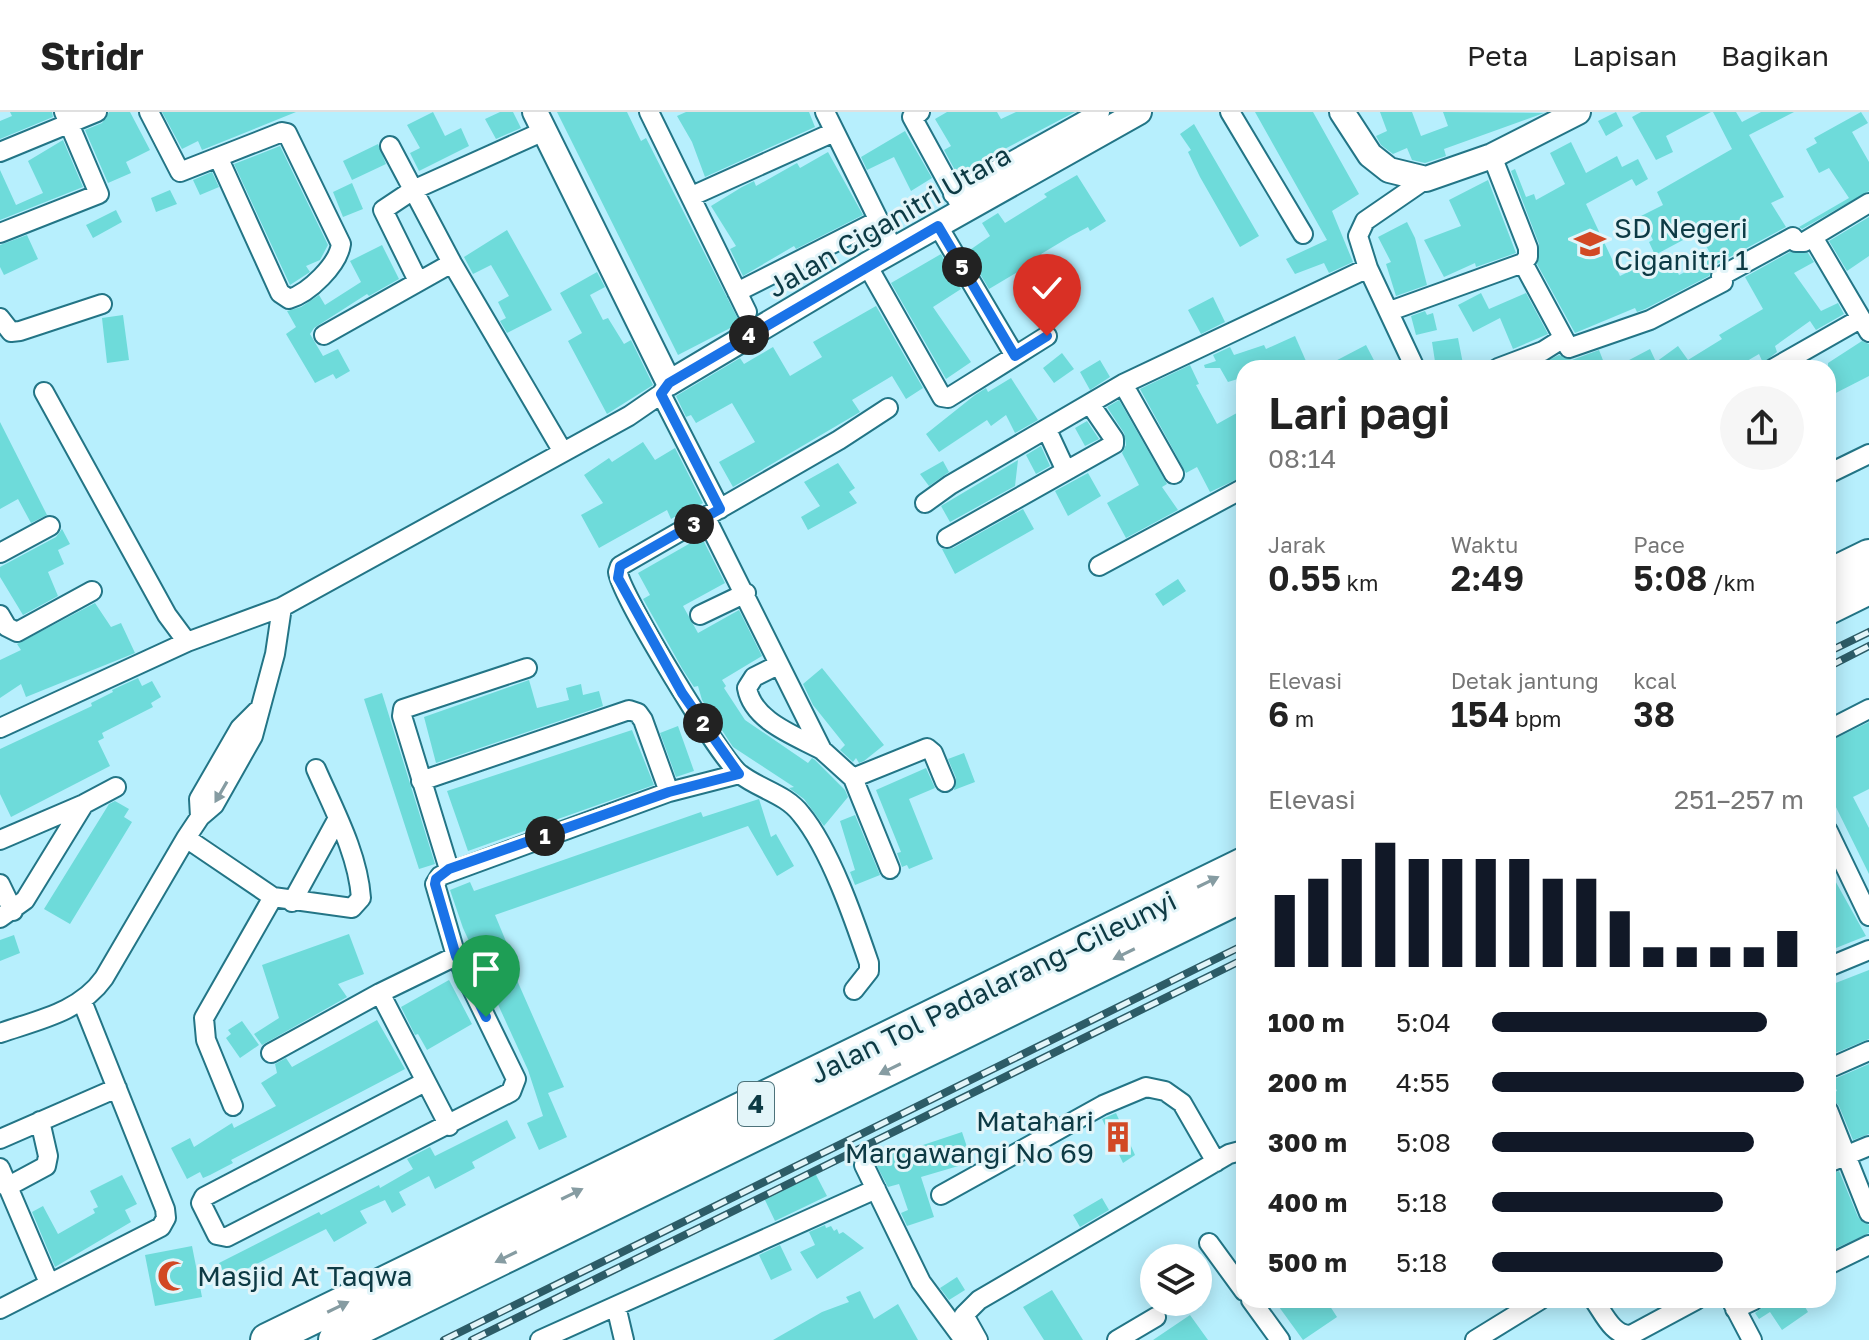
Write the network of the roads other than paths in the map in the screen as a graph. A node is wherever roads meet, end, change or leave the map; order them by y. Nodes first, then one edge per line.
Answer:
1 (97, 112) edge
2 (149, 112) edge
3 (649, 112) edge
4 (825, 112) edge
5 (1100, 112) edge
6 (1139, 112) edge
7 (1230, 112) edge
8 (1342, 112) edge
9 (1578, 112) edge
10 (914, 114) edge
11 (66, 118) edge
12 (539, 121) edge
13 (834, 132) junction
14 (390, 146) dead end
15 (0, 152) edge
16 (1492, 156) junction
17 (219, 159) junction
18 (1426, 179) junction
19 (413, 190) junction
20 (692, 196) junction
21 (958, 203) junction
22 (1869, 203) edge
23 (879, 220) junction
24 (938, 226) junction
25 (0, 233) edge
26 (1303, 234) dead end
27 (1813, 237) junction
28 (894, 251) junction
29 (452, 263) junction
30 (1523, 263) junction
31 (867, 265) junction
32 (1368, 268) junction
33 (418, 281) junction
34 (737, 292) junction
35 (102, 304) dead end
36 (1390, 311) junction
37 (747, 312) dead end
38 (0, 318) edge
39 (1865, 325) edge
40 (324, 335) dead end
41 (1047, 336) dead end
42 (1562, 339) junction
43 (1015, 356) junction
44 (1411, 360) edge
45 (1516, 360) edge
46 (1791, 360) edge
47 (1123, 384) junction
48 (665, 389) junction
49 (44, 392) dead end
50 (1090, 404) junction
51 (888, 408) dead end
52 (1047, 430) junction
53 (563, 452) junction
54 (1869, 454) edge
55 (1836, 470) edge
56 (1066, 471) junction
57 (1174, 474) dead end
58 (1236, 492) edge
59 (925, 503) dead end
60 (713, 514) junction
61 (50, 526) dead end
62 (947, 538) dead end
63 (0, 553) edge
64 (1869, 556) edge
65 (1099, 566) dead end
66 (1836, 572) edge
67 (1869, 588) edge
68 (92, 591) dead end
69 (746, 593) junction
70 (1836, 604) edge
71 (282, 607) junction
72 (0, 615) edge
73 (700, 615) dead end
74 (187, 642) junction
75 (778, 665) junction
76 (527, 668) dead end
77 (1869, 709) edge
78 (1836, 726) edge
79 (0, 728) edge
80 (822, 750) junction
81 (316, 769) dead end
82 (739, 774) junction
83 (853, 778) junction
84 (421, 781) junction
85 (945, 782) dead end
86 (116, 787) dead end
87 (669, 792) junction
88 (84, 804) junction
89 (338, 818) junction
90 (186, 838) junction
91 (0, 840) edge
92 (1836, 848) edge
93 (1236, 868) edge
94 (449, 869) junction
95 (890, 869) dead end
96 (0, 884) edge
97 (273, 897) junction
98 (1236, 899) edge
99 (292, 902) junction
100 (6, 915) edge
101 (1869, 916) edge
102 (1869, 950) edge
103 (456, 956) junction
104 (1836, 964) edge
105 (854, 990) dead end
106 (380, 993) junction
107 (82, 1001) junction
108 (0, 1033) edge
109 (1869, 1051) edge
110 (271, 1053) dead end
111 (1836, 1065) edge
112 (425, 1082) junction
113 (117, 1088) junction
114 (233, 1106) dead end
115 (40, 1121) junction
116 (449, 1126) junction
117 (0, 1139) edge
118 (1869, 1146) edge
119 (1236, 1152) edge
120 (1837, 1160) edge
121 (1216, 1162) junction
122 (864, 1165) dead end
123 (0, 1168) edge
124 (7, 1187) junction
125 (876, 1189) junction
126 (941, 1195) dead end
127 (1869, 1213) edge
128 (1209, 1243) dead end
129 (1869, 1245) edge
130 (1836, 1261) edge
131 (1236, 1280) edge
132 (49, 1283) junction
133 (616, 1306) junction
134 (1257, 1308) edge
135 (1527, 1308) edge
136 (1600, 1308) edge
137 (1681, 1308) edge
138 (1735, 1308) edge
139 (0, 1309) edge
140 (1156, 1317) dead end
141 (267, 1340) edge
142 (335, 1340) edge
143 (540, 1340) edge
144 (624, 1340) edge
145 (964, 1340) edge
146 (978, 1340) edge
147 (1117, 1340) edge
148 (1280, 1340) edge
149 (1475, 1340) edge
150 (1752, 1340) edge

1 - 11 street
2 - 17 street
3 - 20 street
4 - 13 street
5 - 21 street
6 - 21 street, Jalan Ciganitri Utara
7 - 26 street
8 - 18 street
9 - 16 street
10 - 21 street
11 - 15 street
11 - 25 street
12 - 19 street
12 - 48 street
13 - 20 street
13 - 23 street
14 - 19 street
16 - 18 street
16 - 30 street
17 - 17 street
18 - 32 street
19 - 29 street
19 - 33 street
20 - 34 street
21 - 24 street, Jalan Ciganitri Utara
22 - 27 street
23 - 28 street
23 - 34 street
24 - 28 street, Jalan Ciganitri Utara
24 - 43 street
27 - 39 street
27 - 42 street
28 - 31 street, Jalan Ciganitri Utara
29 - 33 street
29 - 53 street
30 - 36 street
30 - 42 street
31 - 43 street
31 - 48 street, Jalan Ciganitri Utara
32 - 36 street
32 - 47 street
33 - 40 street
34 - 37 street
35 - 38 street
36 - 44 street
39 - 46 street
41 - 43 street
42 - 45 street
47 - 50 street
47 - 57 street
48 - 53 street
48 - 60 street
49 - 74 street
50 - 52 street
50 - 56 street
51 - 60 street
52 - 56 street
52 - 59 street
53 - 71 street
54 - 55 street
56 - 62 street
58 - 65 street
60 - 69 street
60 - 82 street
61 - 63 street
64 - 66 highway
67 - 70 highway
68 - 72 street
69 - 73 street
69 - 75 street
71 - 74 street
71 - 90 street
74 - 79 street
75 - 80 street
75 - 80 street
76 - 84 street
77 - 78 street
80 - 83 street
81 - 89 street
82 - 87 street
82 - 105 street
83 - 85 street
83 - 95 street
84 - 87 street
84 - 94 street
86 - 88 street
87 - 94 street
88 - 91 street
88 - 100 street
89 - 99 street
89 - 99 street
90 - 97 street
90 - 107 street
92 - 101 street
141 -> 93 highway, Jalan Tol Padalarang–Cileunyi / 4
94 - 103 street
96 - 100 street
97 - 99 street
97 - 114 street
98 -> 142 highway, Jalan Tol Padalarang–Cileunyi / 4
102 - 104 street
103 - 106 street
103 - 116 street
106 - 110 street
106 - 112 street
107 - 108 street
107 - 113 street
109 - 111 street
112 - 116 street
112 - 116 street
113 - 115 street
113 - 132 street
115 - 117 street
115 - 124 street
118 - 120 street
119 - 121 street
120 - 127 street
121 - 126 street
121 - 146 street
122 - 125 street
123 - 124 street
124 - 132 street
125 - 133 street
125 - 145 street
128 - 131 street
129 - 130 street
132 - 139 street
133 - 143 street
133 - 144 street
134 - 148 street
135 - 149 street
136 - 137 street
138 - 150 street
140 - 147 street

